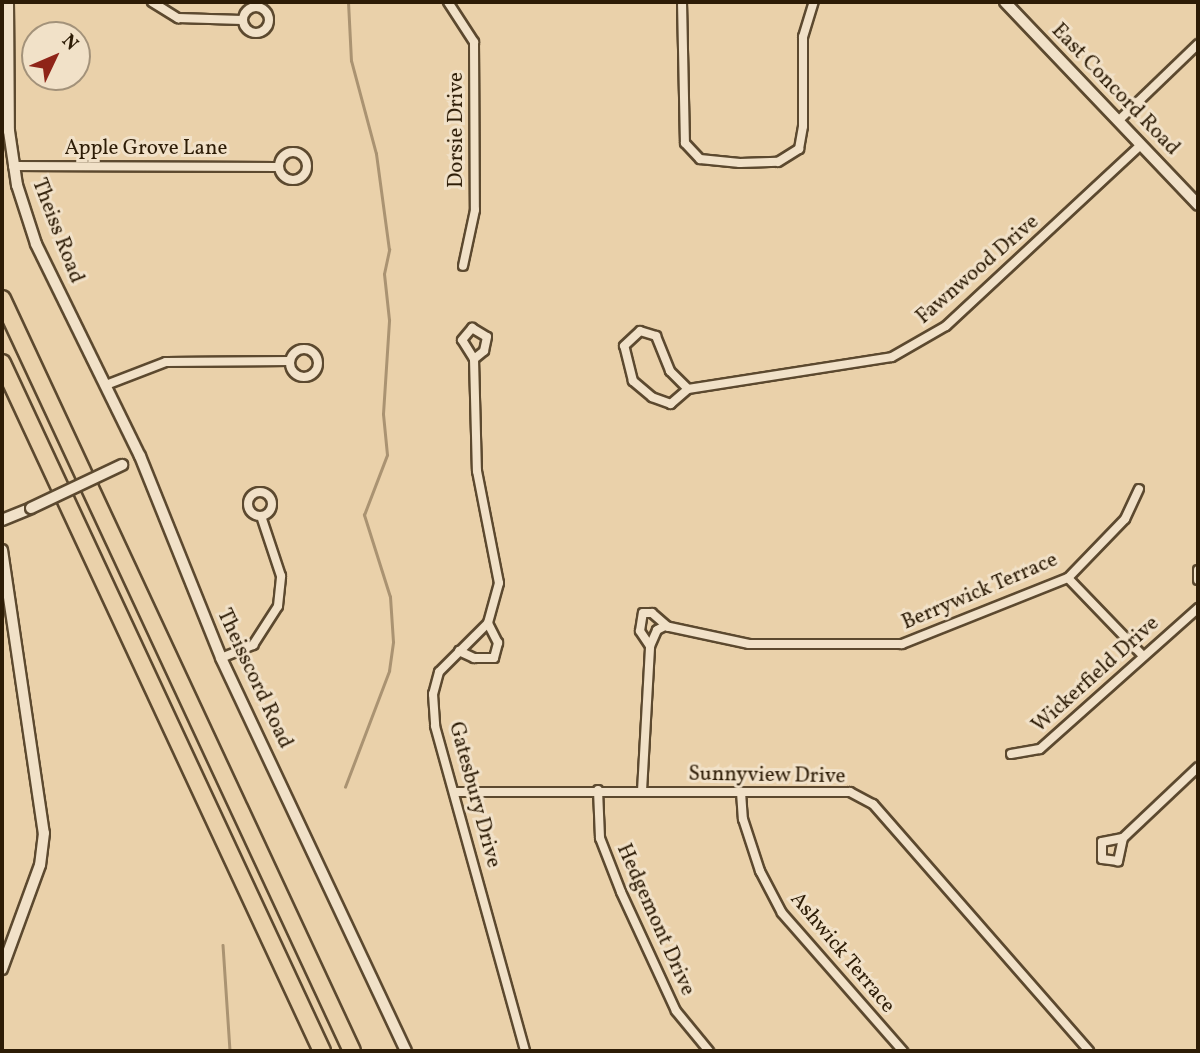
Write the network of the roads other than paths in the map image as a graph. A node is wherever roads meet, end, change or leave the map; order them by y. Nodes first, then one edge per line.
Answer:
1 (8, 2) edge
2 (152, 2) edge
3 (448, 2) edge
4 (682, 2) edge
5 (814, 2) edge
6 (1005, 2) edge
7 (242, 20) dead end
8 (1198, 44) edge
9 (1118, 121) junction
10 (1141, 145) junction
11 (13, 166) junction
12 (278, 167) dead end
13 (1198, 205) edge
14 (463, 266) dead end
15 (2, 299) edge
16 (474, 359) dead end
17 (290, 361) dead end
18 (2, 363) edge
19 (106, 385) junction
20 (688, 389) junction
21 (140, 456) junction
22 (1139, 489) dead end
23 (261, 516) dead end
24 (2, 520) edge
25 (2, 551) edge
26 (1198, 570) edge
27 (1068, 578) junction
28 (1198, 580) edge
29 (1198, 608) edge
30 (488, 623) junction
31 (668, 627) junction
32 (650, 646) junction
33 (459, 651) junction
34 (1143, 656) junction
35 (221, 659) junction
36 (1011, 754) dead end
37 (1198, 767) edge
38 (598, 790) junction
39 (642, 791) junction
40 (456, 792) junction
41 (741, 792) junction
42 (1123, 838) dead end
43 (2, 969) edge
44 (322, 1051) edge
45 (352, 1051) edge
46 (406, 1051) edge
47 (525, 1051) edge
48 (709, 1051) edge
49 (903, 1051) edge
50 (1089, 1051) edge

1 - 11 street, Theiss Road
2 - 7 street
3 - 14 street, Dorsie Drive
4 - 5 street
6 - 9 street, East Concord Road
8 - 9 street
9 - 10 street, East Concord Road
10 - 13 street, East Concord Road
10 - 20 street, Fawnwood Drive
11 - 12 street, Apple Grove Lane
11 - 19 street, Theiss Road
15 - 45 highway
16 - 30 street
17 - 19 street
18 - 44 highway
19 - 21 street, Theiss Road
20 - 20 street, Fawnwood Drive
21 - 24 street, bridge
21 - 35 street, Theisscord Road
22 - 27 street, Berrywick Terrace
23 - 35 street
25 - 43 street
26 - 28 street
27 - 31 street, Berrywick Terrace
27 - 34 street
29 - 34 street, Wickerfield Drive
30 - 33 street, Gatesbury Drive
30 - 33 street
31 - 32 street
31 - 32 street, Berrywick Terrace
32 - 39 street, Berrywick Terrace
33 - 40 street, Gatesbury Drive
34 - 36 street, Wickerfield Drive
35 - 46 street, Theisscord Road
37 - 42 street
38 - 39 street, Sunnyview Drive
38 - 40 street, Sunnyview Drive
38 - 48 street, Hedgemont Drive
39 - 41 street, Sunnyview Drive
40 - 47 street, Gatesbury Drive
41 - 49 street, Ashwick Terrace
41 - 50 street, Sunnyview Drive

